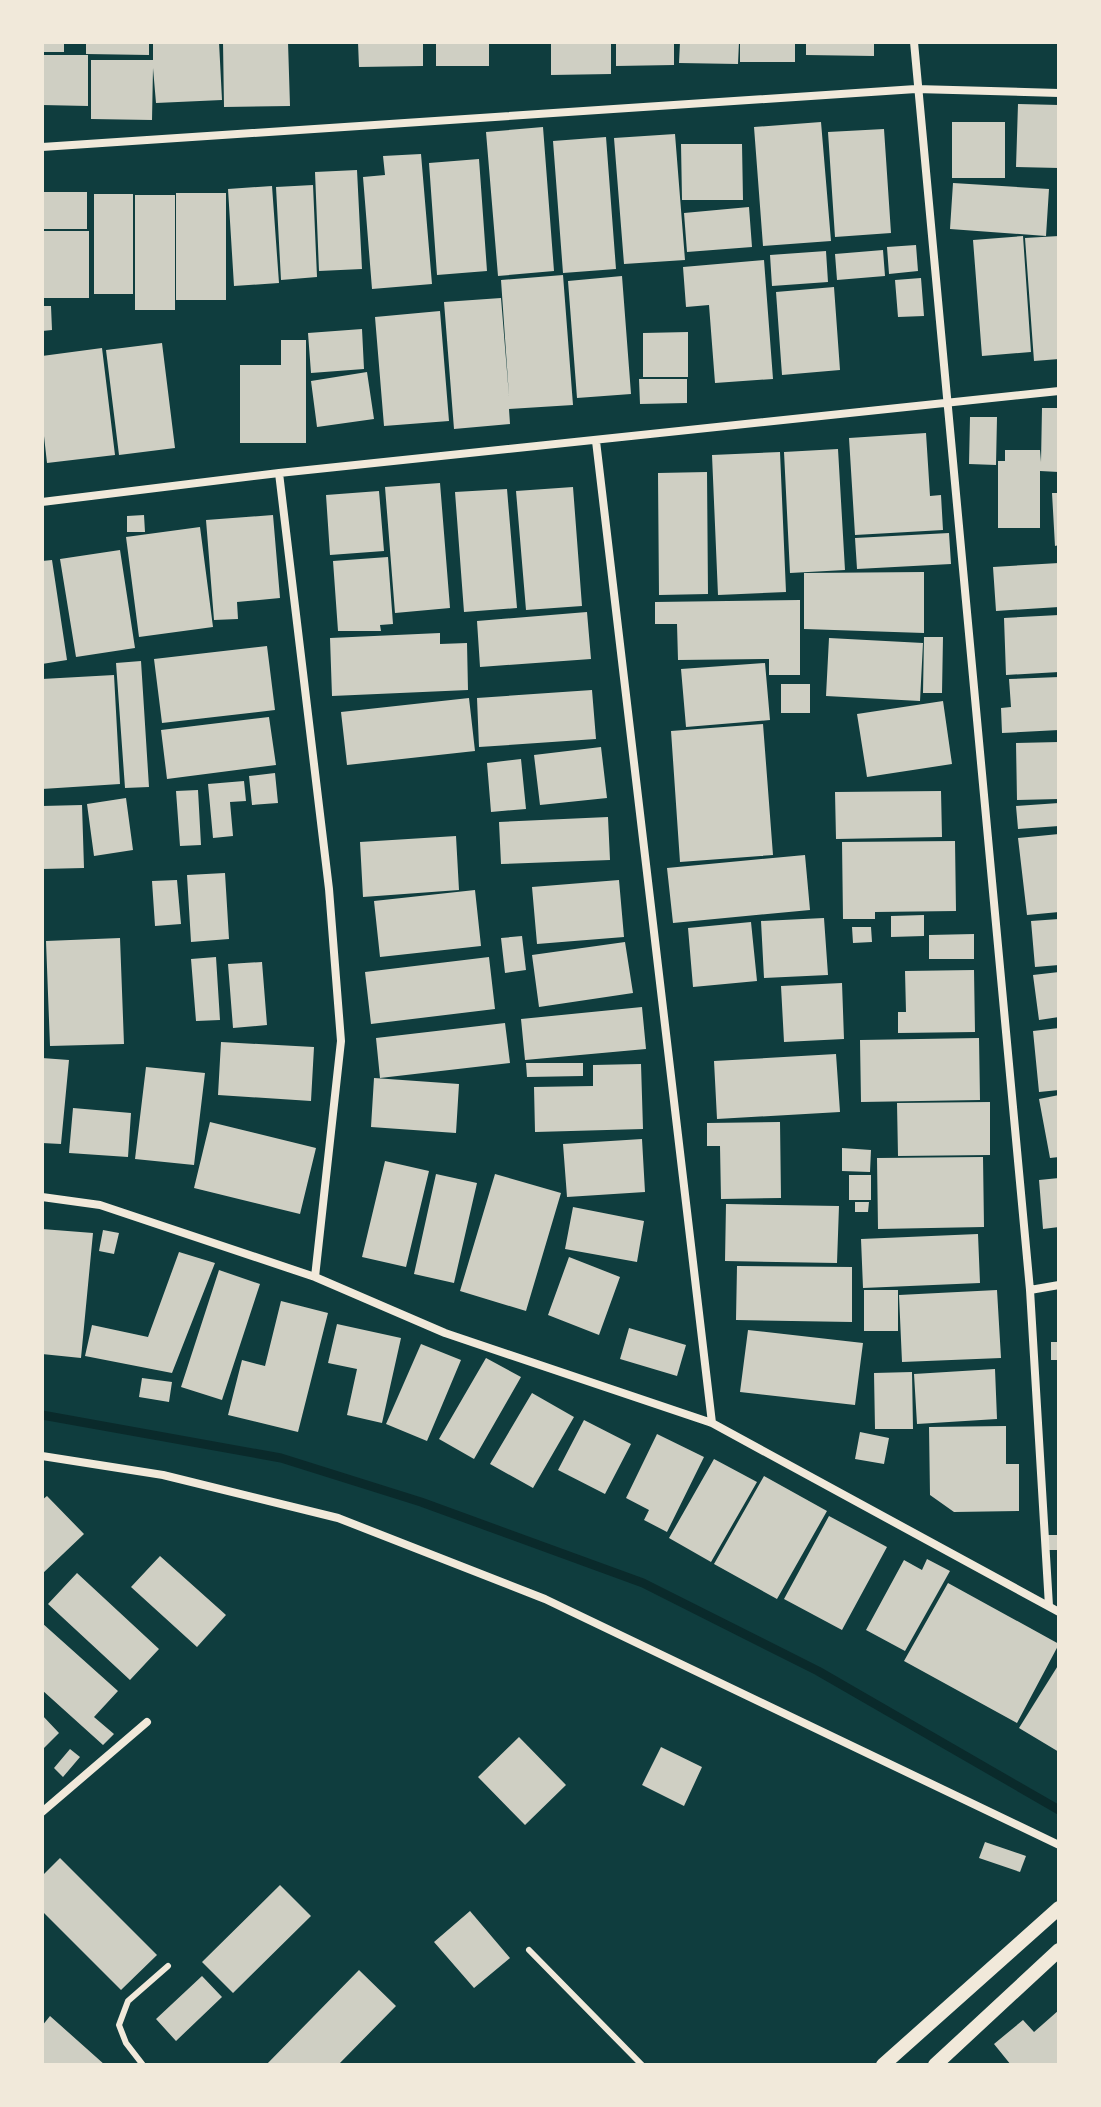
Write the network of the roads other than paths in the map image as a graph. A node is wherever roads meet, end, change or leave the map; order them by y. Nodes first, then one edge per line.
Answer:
1 (914, 42) edge
2 (916, 89) junction
3 (1059, 93) edge
4 (42, 147) edge
5 (1059, 391) edge
6 (948, 401) junction
7 (596, 441) junction
8 (279, 473) junction
9 (42, 502) edge
10 (42, 1197) edge
11 (315, 1277) junction
12 (1059, 1285) edge
13 (1030, 1290) junction
14 (712, 1423) junction
15 (42, 1456) edge
16 (1049, 1606) junction
17 (1059, 1612) edge
18 (147, 1722) dead end
19 (42, 1812) edge
20 (1059, 1845) edge
21 (1059, 1908) edge
22 (529, 1950) dead end
23 (1059, 1950) edge
24 (168, 1966) dead end
25 (143, 2065) edge
26 (642, 2065) edge
27 (883, 2065) edge
28 (935, 2065) edge

1 - 2 street
2 - 3 street
2 - 4 street
2 - 6 street
5 - 6 street
6 - 7 street
6 - 13 street
7 - 8 street
7 - 14 street
8 - 9 street
8 - 11 street
10 - 11 street
11 - 14 street
12 - 13 street
13 - 16 street
14 - 16 street
15 - 20 street
16 - 17 street
18 - 19 street
21 - 27 street
22 - 26 lane
23 - 28 street
24 - 25 lane

